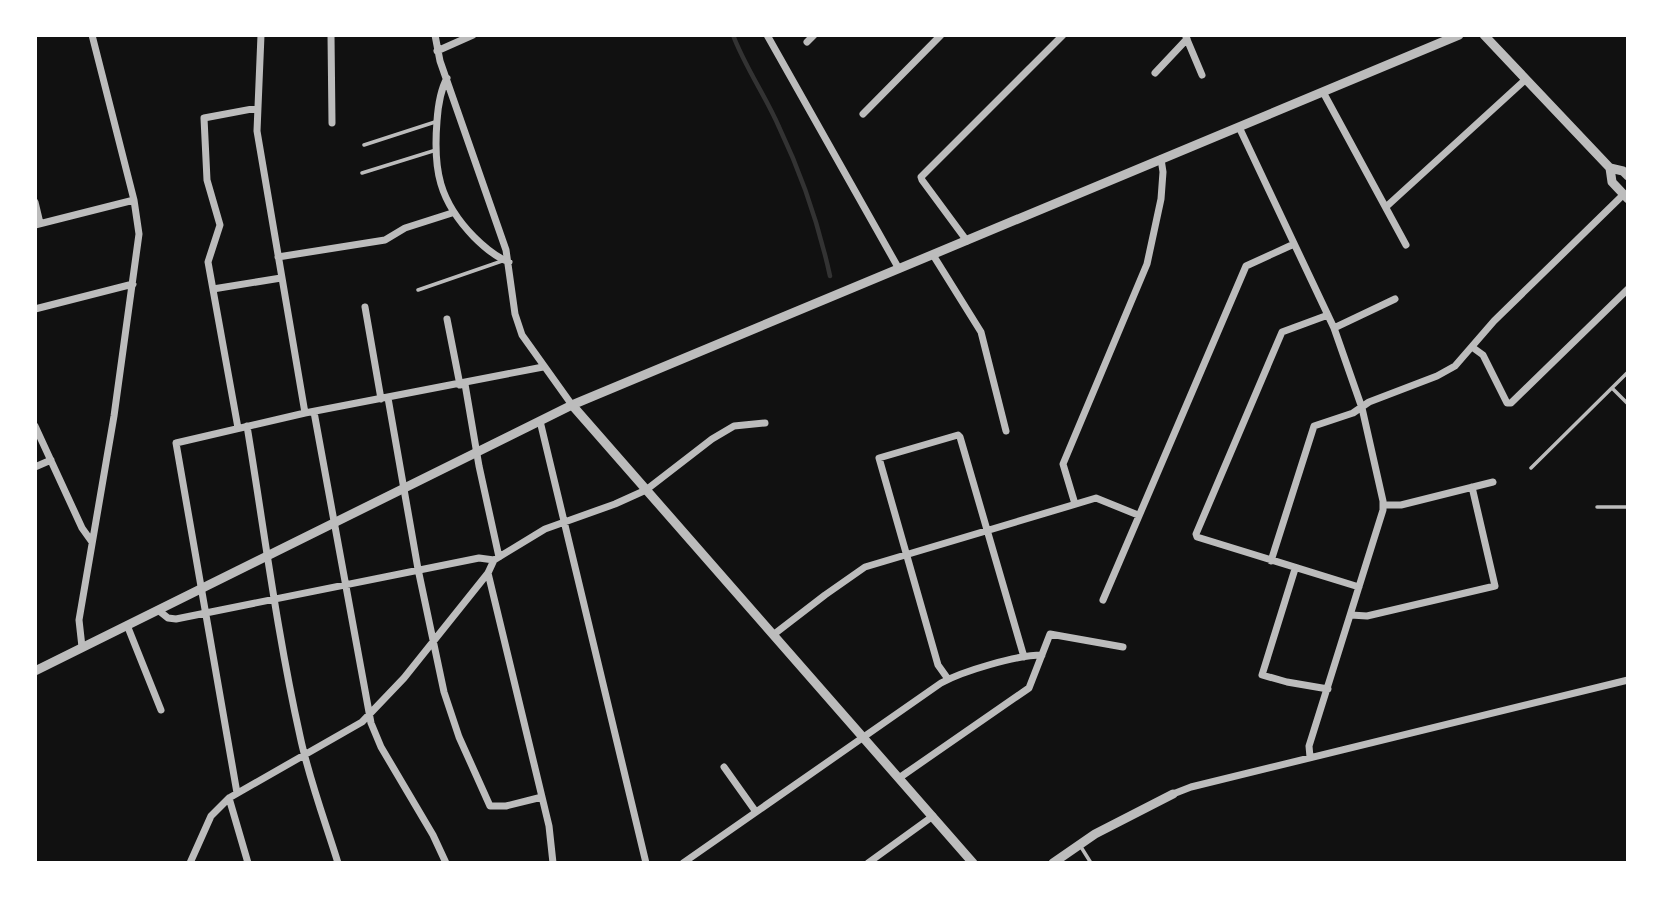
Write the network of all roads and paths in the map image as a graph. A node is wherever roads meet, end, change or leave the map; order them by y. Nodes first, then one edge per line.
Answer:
1 (92, 35) edge
2 (261, 35) edge
3 (331, 35) edge
4 (435, 35) edge
5 (473, 35) edge
6 (767, 35) edge
7 (814, 35) edge
8 (941, 35) edge
9 (1063, 35) edge
10 (1459, 35) edge
11 (1484, 35) edge
12 (1186, 37) edge
13 (807, 42) dead end
14 (437, 51) junction
15 (1154, 73) dead end
16 (1202, 75) dead end
17 (447, 78) junction
18 (1526, 79) junction
19 (1323, 92) junction
20 (257, 108) junction
21 (863, 114) dead end
22 (436, 122) junction
23 (332, 123) dead end
24 (1239, 127) junction
25 (364, 145) dead end
26 (436, 150) junction
27 (1161, 159) junction
28 (1610, 168) junction
29 (362, 173) dead end
30 (1628, 176) edge
31 (1627, 199) edge
32 (134, 200) junction
33 (35, 202) edge
34 (1387, 206) junction
35 (452, 213) junction
36 (38, 224) edge
37 (967, 240) junction
38 (1294, 244) junction
39 (1406, 245) dead end
40 (933, 255) junction
41 (278, 257) junction
42 (507, 261) junction
43 (899, 269) junction
44 (281, 278) junction
45 (133, 284) junction
46 (213, 289) junction
47 (1628, 289) edge
48 (418, 290) dead end
49 (1395, 299) dead end
50 (365, 307) dead end
51 (35, 309) edge
52 (1328, 315) junction
53 (447, 319) dead end
54 (1334, 328) junction
55 (1472, 347) junction
56 (543, 368) junction
57 (1628, 372) edge
58 (463, 385) junction
59 (1612, 388) junction
60 (384, 399) junction
61 (1628, 404) edge
62 (572, 405) junction
63 (1362, 408) junction
64 (314, 412) junction
65 (305, 413) junction
66 (540, 421) junction
67 (765, 423) dead end
68 (35, 425) edge
69 (247, 426) junction
70 (237, 428) junction
71 (1006, 431) dead end
72 (477, 452) junction
73 (51, 460) junction
74 (35, 467) edge
75 (1531, 468) dead end
76 (1493, 482) dead end
77 (1472, 487) junction
78 (404, 488) junction
79 (646, 490) junction
80 (1074, 504) junction
81 (1383, 505) junction
82 (1597, 506) dead end
83 (1628, 507) edge
84 (1138, 515) junction
85 (564, 522) junction
86 (334, 523) junction
87 (988, 530) junction
88 (92, 542) junction
89 (906, 555) junction
90 (267, 556) junction
91 (496, 559) junction
92 (1271, 561) junction
93 (418, 569) junction
94 (1295, 569) junction
95 (488, 573) junction
96 (345, 584) junction
97 (1359, 587) junction
98 (201, 589) junction
99 (274, 599) junction
100 (1103, 600) dead end
101 (158, 610) junction
102 (205, 613) junction
103 (1351, 615) junction
104 (127, 625) junction
105 (773, 635) junction
106 (433, 640) junction
107 (82, 647) junction
108 (1123, 647) dead end
109 (1042, 655) junction
110 (1024, 657) junction
111 (35, 671) edge
112 (948, 679) junction
113 (1628, 680) edge
114 (1328, 689) junction
115 (161, 710) dead end
116 (369, 715) junction
117 (863, 737) junction
118 (304, 755) junction
119 (1310, 757) junction
120 (724, 767) dead end
121 (900, 778) junction
122 (237, 793) junction
123 (1173, 794) joint
124 (542, 797) junction
125 (229, 798) junction
126 (756, 812) junction
127 (933, 816) junction
128 (1079, 845) junction
129 (190, 863) edge
130 (248, 863) edge
131 (338, 863) edge
132 (446, 863) edge
133 (554, 863) edge
134 (646, 863) edge
135 (683, 863) edge
136 (867, 863) edge
137 (974, 863) edge
138 (1053, 863) edge
139 (1091, 863) edge

1 - 32 street
2 - 20 street
3 - 23 street
4 - 14 street
5 - 14 street
6 - 43 street
7 - 13 street
8 - 21 street
9 - 37 street
10 - 19 street
11 - 18 street
12 - 15 street
12 - 16 street
14 - 17 street
17 - 22 street
17 - 42 street
18 - 28 street
18 - 34 street
19 - 24 street
19 - 34 street
20 - 41 street
20 - 46 street
22 - 25 lane
22 - 26 street
24 - 27 street
24 - 38 street
26 - 29 lane
26 - 35 street
27 - 37 street
27 - 80 street
28 - 30 street
28 - 31 street
31 - 55 street
32 - 36 street
32 - 45 street
33 - 36 street
34 - 39 street
35 - 41 street
35 - 42 street
37 - 40 street
38 - 52 street
38 - 84 street
40 - 43 street
40 - 71 street
41 - 44 street
42 - 48 lane
42 - 56 street
43 - 62 street
44 - 46 street
44 - 65 street
45 - 51 street
45 - 88 street
46 - 70 street
47 - 55 street
49 - 54 street
50 - 60 street
52 - 54 street
52 - 92 street
53 - 58 street
54 - 63 street
55 - 63 street
56 - 58 street
56 - 62 street
57 - 59 lane
58 - 60 street
58 - 72 street
59 - 61 lane
59 - 75 lane
60 - 64 street
60 - 78 street
62 - 66 street
62 - 79 street
63 - 81 street
63 - 92 street
64 - 65 street
64 - 86 street
65 - 69 street
66 - 72 street
66 - 85 street
67 - 79 street
68 - 73 street
69 - 70 street
69 - 90 street
70 - 98 street
72 - 78 street
72 - 91 street
73 - 74 street
73 - 88 street
76 - 77 street
77 - 81 street
77 - 103 street
78 - 86 street
78 - 93 street
79 - 85 street
79 - 105 street
80 - 84 street
80 - 87 street
81 - 97 street
82 - 83 lane
84 - 100 street
85 - 91 street
85 - 134 street
86 - 90 street
86 - 96 street
87 - 89 street
87 - 89 street
87 - 110 street
88 - 107 street
89 - 105 street
89 - 112 street
90 - 98 street
90 - 99 street
91 - 93 street
91 - 95 street
92 - 94 street
93 - 96 street
93 - 106 street
94 - 97 street
94 - 114 street
95 - 106 street
95 - 124 street
96 - 99 street
96 - 116 street
97 - 103 street
98 - 101 street
98 - 102 street
99 - 102 street
99 - 118 street
101 - 102 street
101 - 104 street
102 - 122 street
103 - 114 street
104 - 107 street
104 - 115 street
105 - 117 street
106 - 116 street
106 - 124 street
107 - 111 street
108 - 109 street
109 - 110 street
109 - 121 street
110 - 112 street
112 - 117 street
113 - 119 street
114 - 119 street
116 - 118 street
116 - 132 street
117 - 121 street
117 - 126 street
118 - 122 street
118 - 131 street
119 - 123 street
120 - 126 street
121 - 127 street
122 - 125 street
123 - 128 street
124 - 133 street
125 - 129 street
125 - 130 street
126 - 135 street
127 - 136 street
127 - 137 street
128 - 138 street
128 - 139 lane

